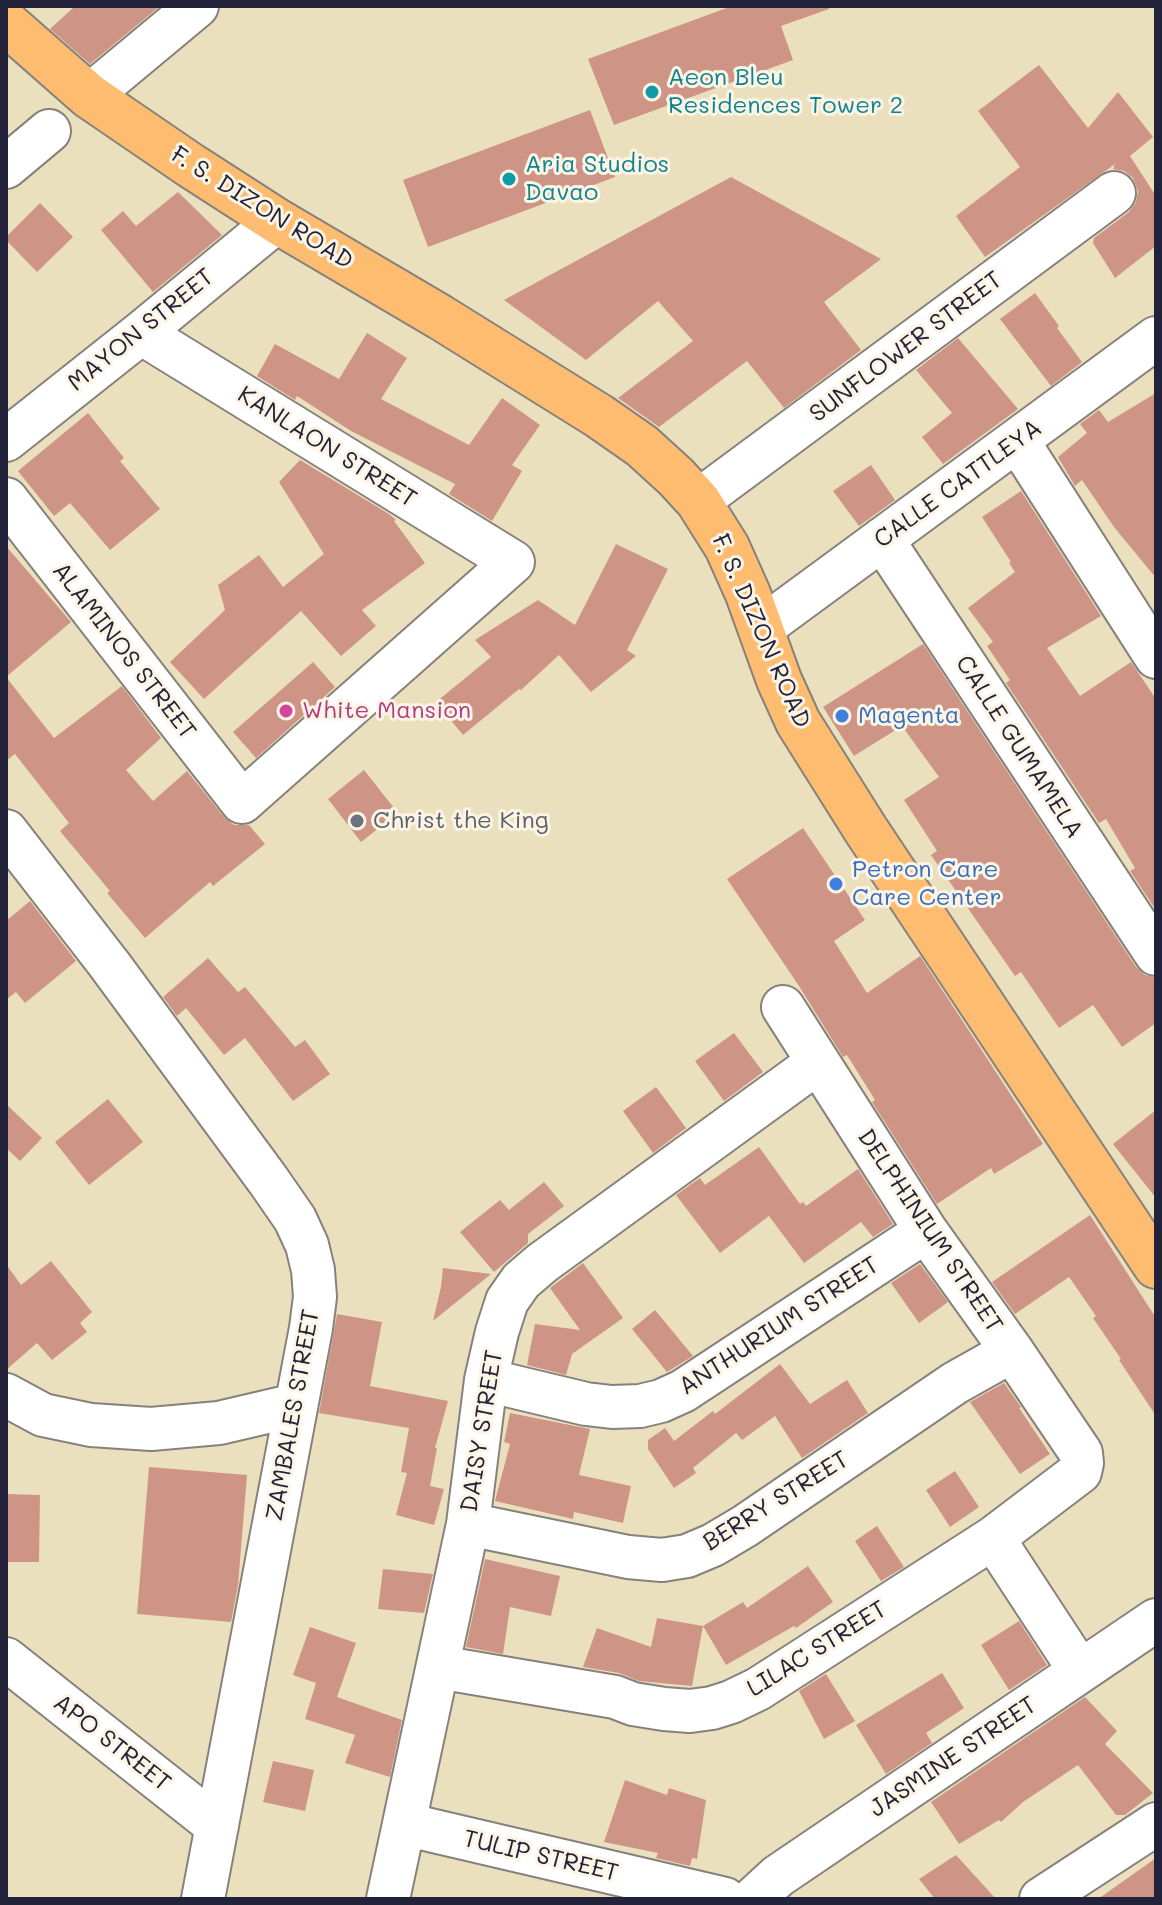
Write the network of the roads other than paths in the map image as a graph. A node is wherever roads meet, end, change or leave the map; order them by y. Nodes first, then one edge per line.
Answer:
1 (197, 6) edge
2 (6, 23) edge
3 (89, 96) junction
4 (49, 131) dead end
5 (6, 167) edge
6 (1114, 193) dead end
7 (277, 221) junction
8 (141, 333) junction
9 (1154, 344) edge
10 (6, 440) edge
11 (1017, 440) junction
12 (6, 499) edge
13 (698, 501) junction
14 (882, 539) junction
15 (760, 629) junction
16 (1156, 657) edge
17 (242, 802) joint
18 (6, 831) edge
19 (1156, 954) edge
20 (783, 1007) dead end
21 (817, 1063) junction
22 (926, 1231) junction
23 (1156, 1266) edge
24 (1012, 1351) junction
25 (486, 1380) junction
26 (6, 1395) edge
27 (296, 1405) junction
28 (1081, 1453) joint
29 (468, 1524) junction
30 (993, 1538) junction
31 (1156, 1620) edge
32 (6, 1659) edge
33 (438, 1667) junction
34 (1080, 1671) junction
35 (404, 1824) junction
36 (1156, 1824) edge
37 (217, 1826) junction
38 (203, 1899) edge
39 (388, 1899) edge
40 (725, 1899) edge
41 (753, 1899) edge
42 (1041, 1899) edge

1 - 3 street
2 - 3 main road, F. S. DIZON ROAD
3 - 7 main road, F. S. DIZON ROAD
4 - 5 street
6 - 13 street, SUNFLOWER STREET
7 - 8 street, MAYON STREET
7 - 13 main road, F. S. DIZON ROAD
8 - 10 street, MAYON STREET
8 - 17 street, KANLAON STREET
9 - 11 street, CALLE CATTLEYA
11 - 14 street, CALLE CATTLEYA
11 - 16 street
12 - 17 street, ALAMINOS STREET
13 - 15 main road, F. S. DIZON ROAD
14 - 15 street, CALLE CATTLEYA
14 - 19 street, CALLE GUMAMELA
15 - 23 main road, F. S. DIZON ROAD
18 - 27 street, ZAMBALES STREET
20 - 21 street, DELPHINIUM STREET
21 - 22 street, DELPHINIUM STREET
21 - 25 street, DAISY STREET
22 - 24 street, DELPHINIUM STREET
22 - 25 street, ANTHURIUM STREET
24 - 28 street, DELPHINIUM STREET
24 - 29 street, BERRY STREET
25 - 29 street, DAISY STREET
26 - 27 street
27 - 37 street, ZAMBALES STREET
28 - 30 street, LILAC STREET
29 - 33 street, DAISY STREET
30 - 33 street, LILAC STREET
30 - 34 street
31 - 34 street, JASMINE STREET
32 - 37 street, APO STREET
33 - 35 street, DAISY STREET
34 - 41 street, JASMINE STREET
35 - 39 street, DAISY STREET
35 - 40 street, TULIP STREET
36 - 42 street
37 - 38 street, ZAMBALES STREET

